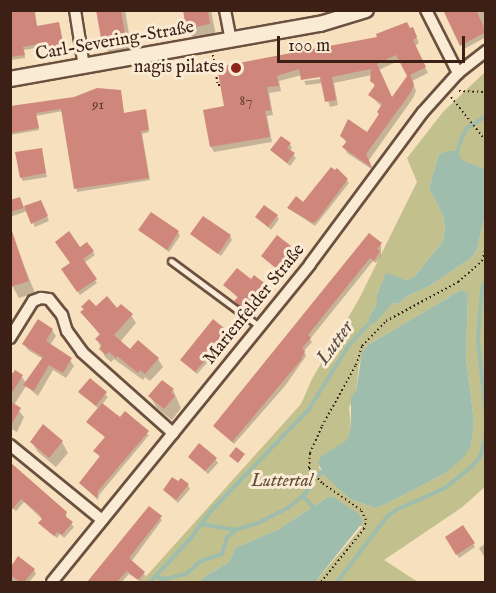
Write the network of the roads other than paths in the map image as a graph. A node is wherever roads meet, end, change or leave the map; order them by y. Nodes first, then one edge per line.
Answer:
1 (75, 10) edge
2 (225, 10) edge
3 (366, 10) edge
4 (426, 10) edge
5 (231, 40) junction
6 (486, 51) edge
7 (84, 66) junction
8 (459, 73) junction
9 (10, 79) edge
10 (171, 261) dead end
11 (259, 326) junction
12 (10, 338) edge
13 (172, 433) junction
14 (10, 445) edge
15 (102, 520) junction
16 (52, 582) edge

1 - 7 street
2 - 5 street
3 - 5 street, Carl-Severing-Straße
4 - 8 street
5 - 7 street, Carl-Severing-Straße
6 - 8 street, Marienfelder Straße
7 - 9 street, Carl-Severing-Straße
8 - 11 street, Marienfelder Straße
10 - 11 lane
11 - 13 street, Marienfelder Straße
12 - 13 street
13 - 15 street, Marienfelder Straße
14 - 15 street
15 - 16 street, Marienfelder Straße

